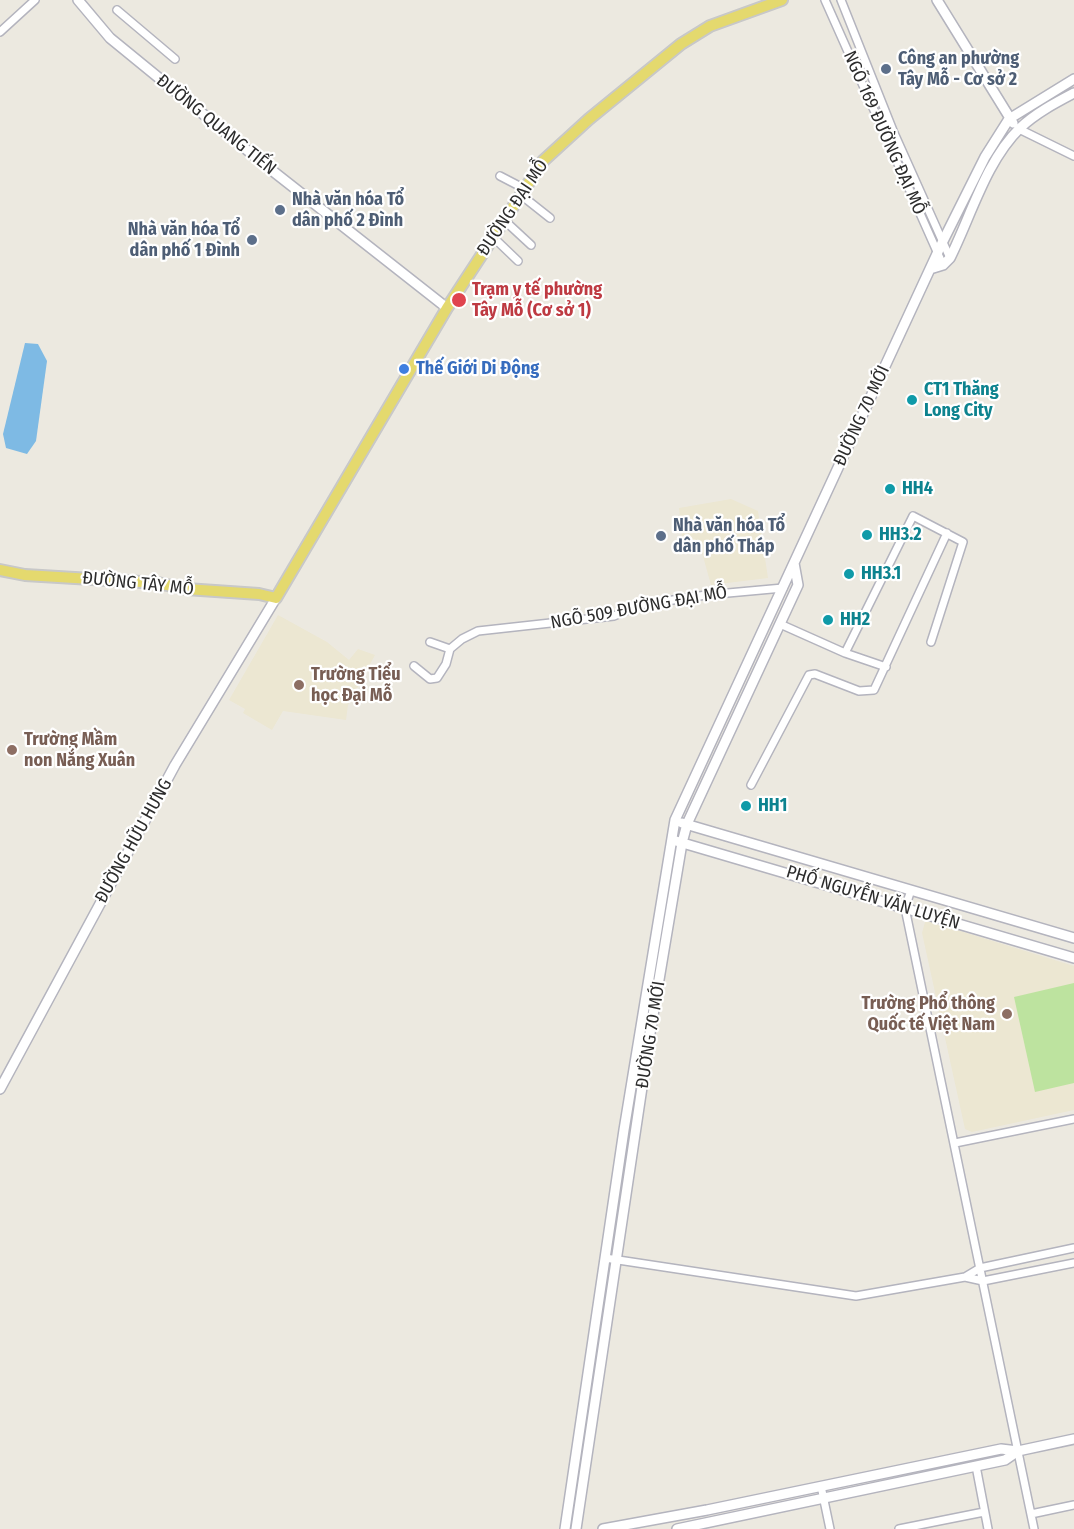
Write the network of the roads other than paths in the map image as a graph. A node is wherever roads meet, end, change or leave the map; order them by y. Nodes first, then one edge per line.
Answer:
1 (35, 0) edge
2 (78, 0) edge
3 (783, 0) edge
4 (825, 0) edge
5 (841, 0) edge
6 (937, 0) edge
7 (117, 10) dead end
8 (0, 32) edge
9 (176, 59) dead end
10 (1074, 79) edge
11 (1074, 93) edge
12 (1009, 119) junction
13 (1019, 129) junction
14 (1074, 156) edge
15 (500, 176) dead end
16 (523, 192) junction
17 (550, 218) dead end
18 (504, 220) junction
19 (493, 237) junction
20 (942, 243) junction
21 (531, 245) dead end
22 (938, 254) junction
23 (518, 261) dead end
24 (947, 262) junction
25 (930, 269) junction
26 (447, 309) junction
27 (947, 533) junction
28 (794, 563) junction
29 (0, 570) edge
30 (783, 588) junction
31 (276, 598) junction
32 (780, 624) junction
33 (430, 642) dead end
34 (931, 642) dead end
35 (450, 650) junction
36 (845, 652) junction
37 (414, 666) dead end
38 (886, 667) junction
39 (751, 785) dead end
40 (675, 820) junction
41 (687, 824) junction
42 (671, 838) junction
43 (682, 843) junction
44 (911, 890) junction
45 (905, 908) junction
46 (1074, 938) edge
47 (1071, 957) edge
48 (646, 1026) junction
49 (0, 1089) edge
50 (1074, 1119) edge
51 (955, 1143) junction
52 (1074, 1248) edge
53 (605, 1258) junction
54 (616, 1260) junction
55 (1074, 1263) edge
56 (980, 1268) junction
57 (964, 1277) junction
58 (983, 1281) junction
59 (1074, 1439) edge
60 (1018, 1452) junction
61 (976, 1466) junction
62 (821, 1486) junction
63 (823, 1497) junction
64 (1074, 1505) edge
65 (984, 1512) junction
66 (1031, 1514) junction
67 (947, 1519) junction
68 (910, 1528) edge
69 (565, 1529) edge
70 (576, 1529) edge
71 (603, 1529) edge
72 (677, 1529) edge
73 (830, 1529) edge
74 (899, 1529) edge
75 (949, 1529) edge
76 (988, 1529) edge
77 (1034, 1529) edge

1 - 8 street
2 - 26 street, ĐƯỜNG QUANG TIẾN
3 - 16 main road, ĐƯỜNG ĐẠI MỖ
4 - 22 street, NGÕ 169 ĐƯỜNG ĐẠI MỖ
5 - 20 street, NGÕ 169 ĐƯỜNG ĐẠI MỖ
6 - 12 street
7 - 9 street
10 - 12 street, ĐƯỜNG 70 MỚI
11 - 13 street
12 - 13 street
12 - 20 street, ĐƯỜNG 70 MỚI
13 - 14 street
13 - 24 street
15 - 16 street
16 - 17 street
16 - 18 main road, ĐƯỜNG ĐẠI MỖ
18 - 19 main road, ĐƯỜNG ĐẠI MỖ
18 - 21 street
19 - 23 street
19 - 26 main road, ĐƯỜNG ĐẠI MỖ
20 - 22 street, ĐƯỜNG 70 MỚI
20 - 24 street, NGÕ 169 ĐƯỜNG ĐẠI MỖ
22 - 24 street, NGÕ 169 ĐƯỜNG ĐẠI MỖ
22 - 25 street, ĐƯỜNG 70 MỚI
24 - 25 street
25 - 28 street, ĐƯỜNG 70 MỚI
26 - 31 main road, ĐƯỜNG ĐẠI MỖ
27 - 34 street
27 - 36 street
27 - 38 street
28 - 30 street, ĐƯỜNG 70 MỚI
28 - 32 street, ĐƯỜNG 70 MỚI
29 - 31 main road, ĐƯỜNG TÂY MỖ
30 - 35 street, NGÕ 509 ĐƯỜNG ĐẠI MỖ
30 - 40 street, ĐƯỜNG 70 MỚI
31 - 49 street, ĐƯỜNG HỮU HƯNG
32 - 36 street
32 - 41 street, ĐƯỜNG 70 MỚI
33 - 35 street
35 - 37 street
36 - 38 street
38 - 39 street
40 - 41 street, PHỐ NGUYỄN VĂN LUYỆN
40 - 42 street, ĐƯỜNG 70 MỚI
41 - 43 street, ĐƯỜNG 70 MỚI
41 - 44 street, PHỐ NGUYỄN VĂN LUYỆN
42 - 43 street, PHỐ NGUYỄN VĂN LUYỆN
42 - 48 street, ĐƯỜNG 70 MỚI
43 - 45 street, PHỐ NGUYỄN VĂN LUYỆN
43 - 48 street, ĐƯỜNG 70 MỚI
44 - 45 street
44 - 46 street, PHỐ NGUYỄN VĂN LUYỆN
45 - 47 street, PHỐ NGUYỄN VĂN LUYỆN
45 - 51 street
46 - 47 street
48 - 53 street
48 - 54 street, ĐƯỜNG 70 MỚI
50 - 51 street
51 - 56 street
52 - 56 street
53 - 54 street
53 - 69 street
54 - 57 street
54 - 70 street, ĐƯỜNG 70 MỚI
55 - 58 street
56 - 57 street
56 - 58 street
57 - 58 street
58 - 60 street
59 - 60 street
60 - 61 street
60 - 62 street
60 - 66 street
61 - 63 street
61 - 65 street
62 - 63 street
62 - 71 street
63 - 72 street
63 - 73 street
64 - 66 street
65 - 67 street
65 - 76 street
66 - 77 street
67 - 68 street
67 - 75 street
68 - 74 street

